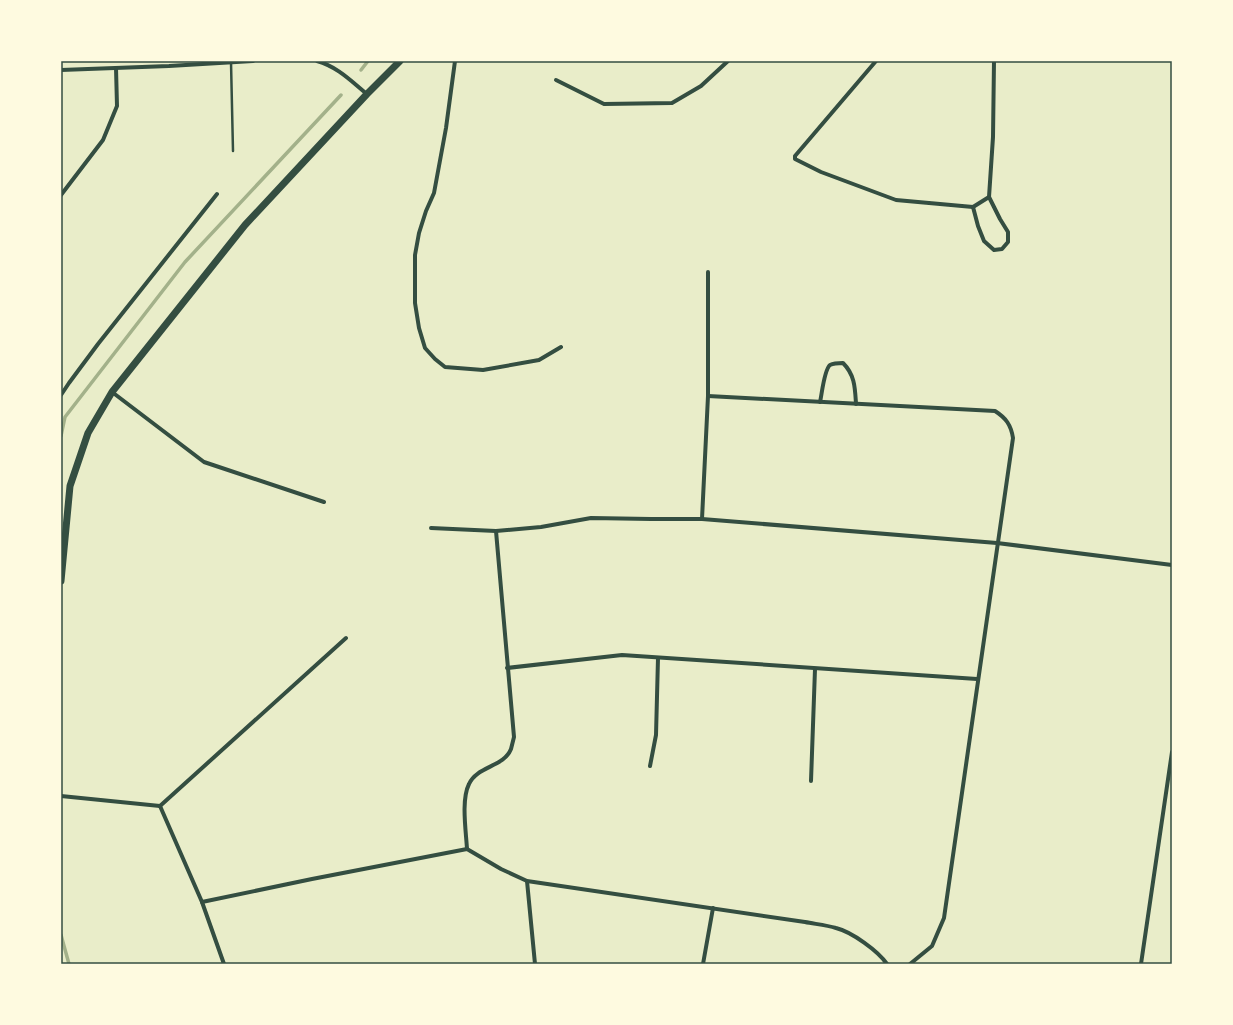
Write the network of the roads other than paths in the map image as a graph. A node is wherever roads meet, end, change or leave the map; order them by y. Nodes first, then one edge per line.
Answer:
1 (254, 61) edge
2 (317, 61) edge
3 (400, 61) edge
4 (455, 61) edge
5 (728, 61) edge
6 (868, 61) edge
7 (876, 61) edge
8 (994, 61) edge
9 (231, 62) junction
10 (169, 63) edge
11 (873, 65) junction
12 (116, 68) junction
13 (61, 70) edge
14 (556, 80) dead end
15 (367, 94) junction
16 (233, 151) dead end
17 (217, 194) dead end
18 (61, 195) edge
19 (989, 197) junction
20 (973, 207) junction
21 (708, 272) dead end
22 (562, 347) dead end
23 (112, 392) junction
24 (61, 395) edge
25 (708, 396) junction
26 (820, 402) junction
27 (856, 404) junction
28 (324, 502) dead end
29 (702, 519) junction
30 (431, 528) dead end
31 (496, 532) junction
32 (997, 543) junction
33 (1172, 565) edge
34 (61, 581) edge
35 (346, 638) dead end
36 (658, 658) junction
37 (507, 668) junction
38 (815, 668) junction
39 (977, 679) junction
40 (1172, 752) edge
41 (650, 766) dead end
42 (811, 781) dead end
43 (61, 796) edge
44 (160, 806) junction
45 (467, 849) junction
46 (527, 880) junction
47 (202, 902) junction
48 (713, 908) junction
49 (224, 964) edge
50 (535, 964) edge
51 (703, 964) edge
52 (887, 964) edge
53 (910, 964) edge
54 (1141, 964) edge

1 - 9 street
2 - 15 street
3 - 15 main road
4 - 22 street
5 - 14 street
6 - 11 street
7 - 11 street
8 - 19 street
9 - 10 street
9 - 16 lane
10 - 12 street
11 - 20 street
12 - 13 street
12 - 18 street
15 - 23 main road
17 - 24 street
19 - 20 street
19 - 20 street
21 - 25 street
23 - 28 street
23 - 34 main road
25 - 26 street
25 - 29 street
26 - 27 street
26 - 27 street
27 - 32 street
29 - 31 street
29 - 32 street
30 - 31 street
31 - 37 street
32 - 33 street
32 - 39 street
35 - 44 street
36 - 37 street
36 - 38 street
36 - 41 street
37 - 45 street
38 - 39 street
38 - 42 street
39 - 53 street
40 - 54 street
43 - 44 street
44 - 47 street
45 - 46 street
45 - 47 street
46 - 48 street
46 - 50 street
47 - 49 street
48 - 51 street
48 - 52 street

